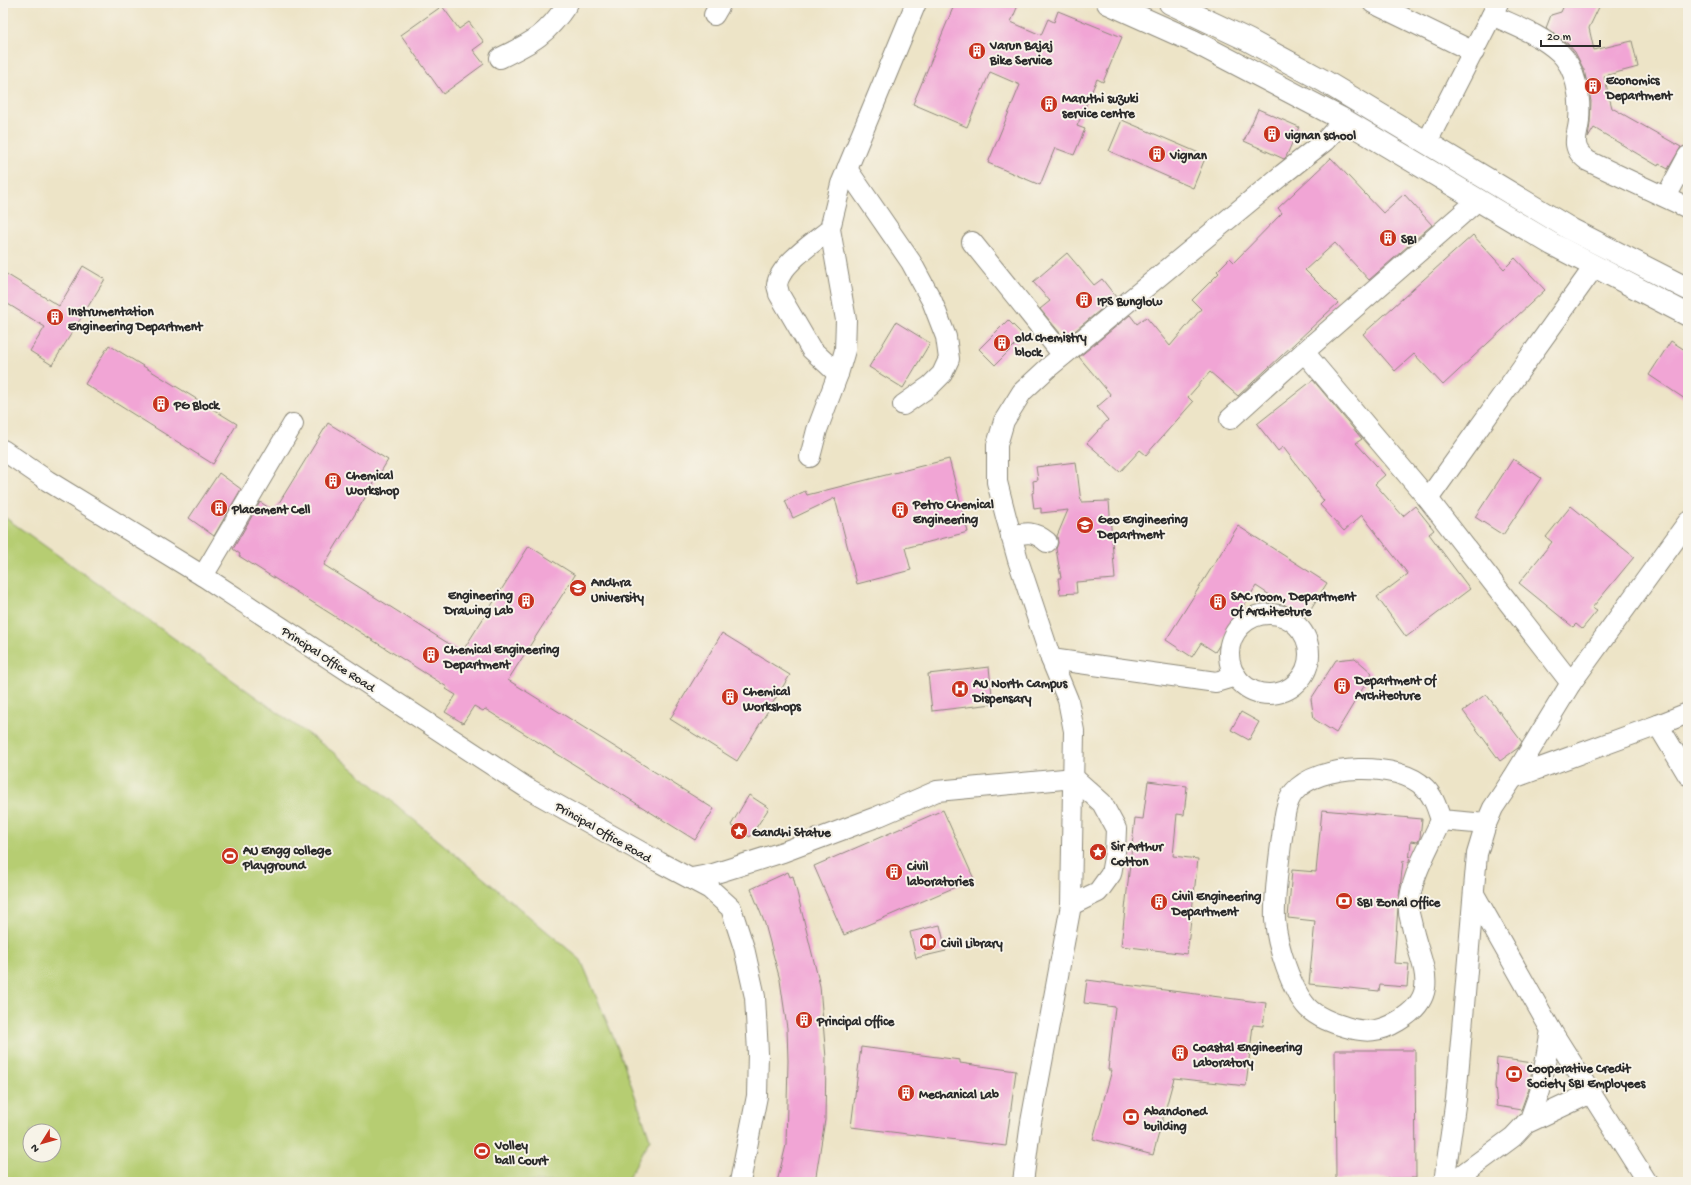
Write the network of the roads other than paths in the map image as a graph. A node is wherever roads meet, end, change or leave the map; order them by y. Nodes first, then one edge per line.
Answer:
1 (568, 3) edge
2 (916, 3) edge
3 (1108, 3) edge
4 (1170, 3) edge
5 (1373, 3) edge
6 (1495, 9) edge
7 (1474, 52) junction
8 (500, 58) dead end
9 (1344, 120) junction
10 (1427, 142) junction
11 (1688, 156) edge
12 (847, 169) junction
13 (1666, 197) junction
14 (1478, 200) junction
15 (1688, 208) edge
16 (830, 229) junction
17 (972, 242) dead end
18 (1594, 267) junction
19 (1688, 289) edge
20 (1688, 315) edge
21 (1304, 352) junction
22 (1063, 356) junction
23 (838, 374) junction
24 (903, 405) dead end
25 (1230, 419) dead end
26 (294, 424) dead end
27 (3, 450) edge
28 (810, 457) dead end
29 (1428, 499) junction
30 (1688, 522) edge
31 (1011, 536) junction
32 (1046, 542) dead end
33 (203, 576) junction
34 (1051, 659) junction
35 (1236, 676) dead end
36 (1571, 683) junction
37 (1688, 713) edge
38 (1658, 725) junction
39 (1688, 774) edge
40 (1074, 778) junction
41 (1512, 778) junction
42 (1441, 820) junction
43 (1486, 824) junction
44 (692, 878) junction
45 (1474, 894) junction
46 (1071, 905) junction
47 (1551, 1030) junction
48 (1591, 1093) junction
49 (1525, 1124) junction
50 (740, 1182) edge
51 (1023, 1182) edge
52 (1444, 1182) edge
53 (1452, 1182) edge
54 (1647, 1182) edge

1 - 8 street
2 - 12 street
3 - 9 main road
4 - 10 main road
5 - 7 street
6 - 7 street
6 - 13 street
7 - 10 street
9 - 14 main road
9 - 22 street
10 - 19 main road
11 - 13 street
12 - 16 street
12 - 24 street
13 - 15 street
14 - 18 main road
14 - 21 street
16 - 23 street
16 - 23 street
17 - 22 street
18 - 20 main road
18 - 29 street
21 - 25 street
21 - 29 street
22 - 31 street
23 - 28 street
26 - 33 street
27 - 33 street, Principal Office Road
29 - 36 street
30 - 36 street
31 - 32 street
31 - 34 street
33 - 44 street, Principal Office Road
34 - 35 street
34 - 40 street
36 - 41 street
37 - 38 street
38 - 39 street
38 - 41 street
40 - 44 street
40 - 46 street
40 - 46 street
41 - 43 street
42 - 42 street
42 - 43 street
43 - 45 street
44 - 50 street, Principal Office Road
45 - 47 street
45 - 52 street
46 - 51 street
47 - 48 street
47 - 49 street
48 - 49 street
48 - 54 street
49 - 53 street

